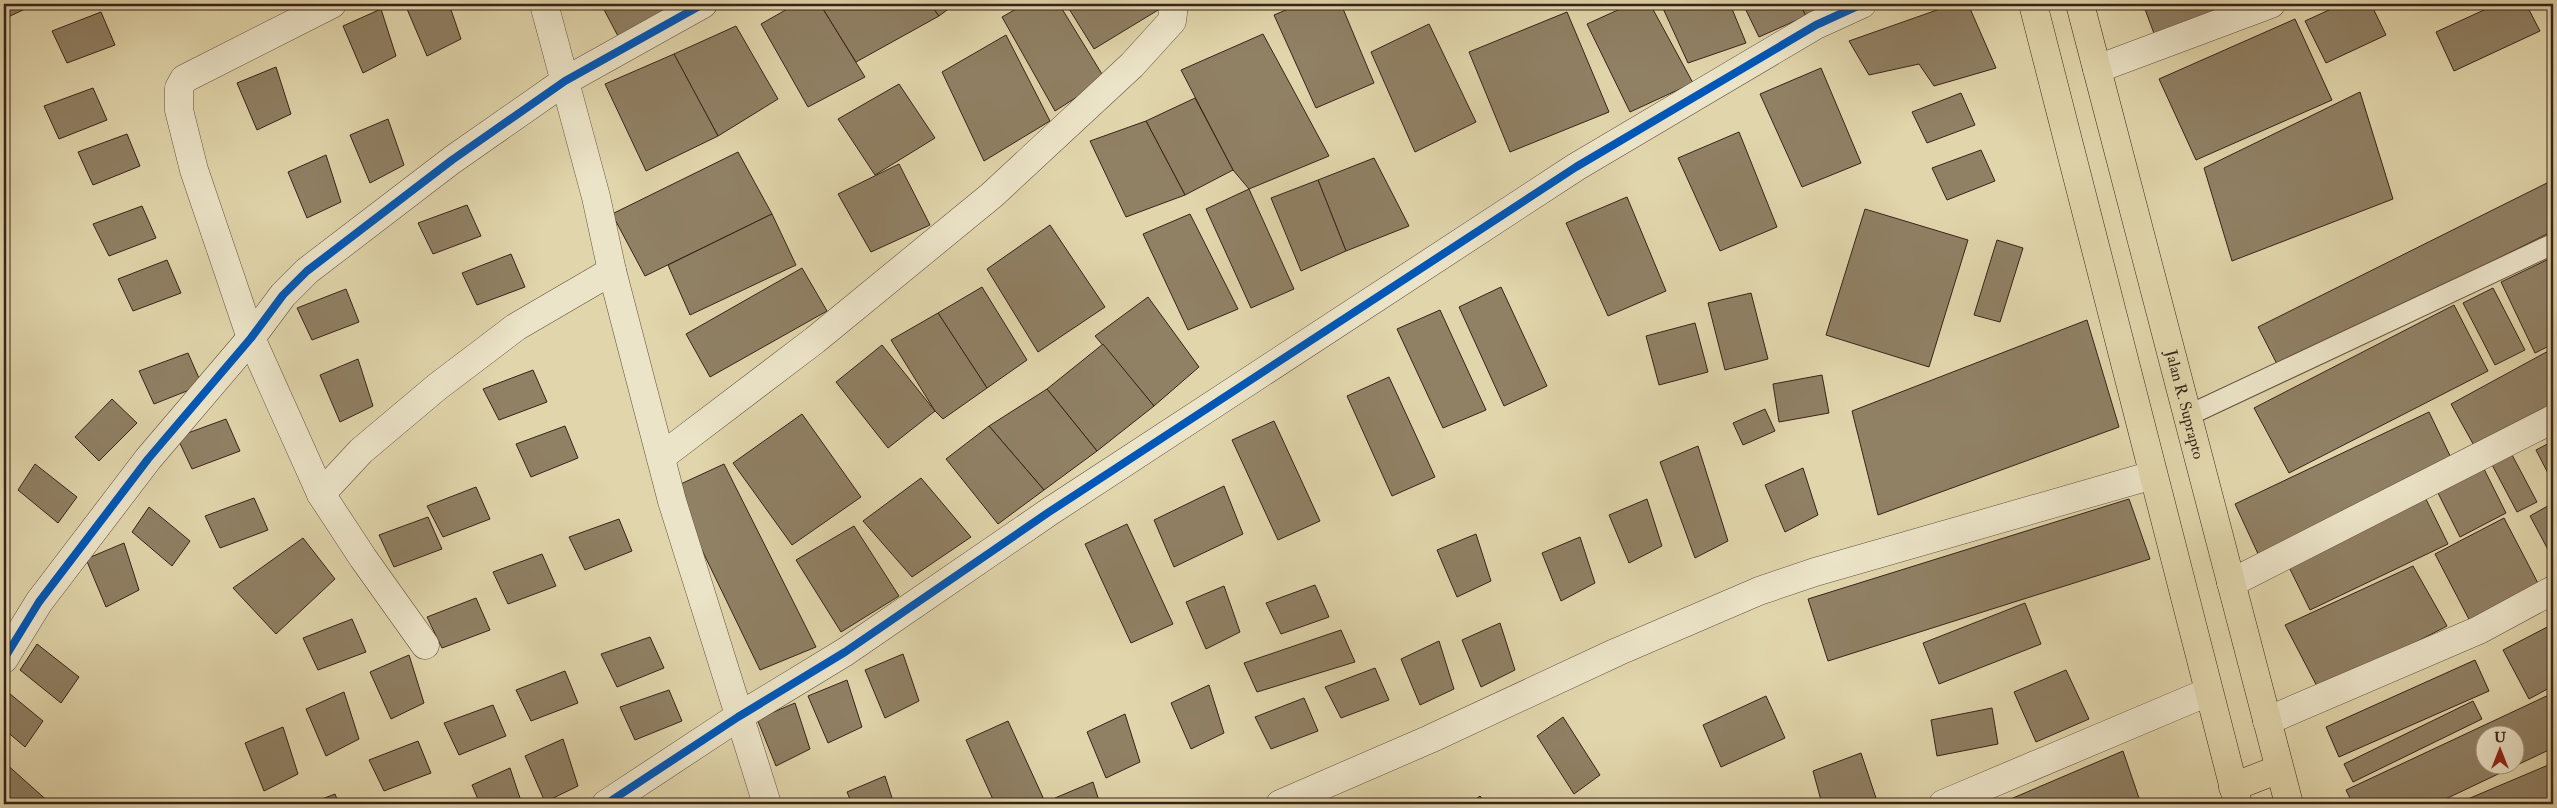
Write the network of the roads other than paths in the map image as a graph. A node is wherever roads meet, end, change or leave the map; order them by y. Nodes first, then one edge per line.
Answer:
1 (332, 4) edge
2 (544, 4) edge
3 (703, 4) edge
4 (1174, 4) edge
5 (1862, 4) edge
6 (2033, 4) edge
7 (2080, 4) edge
8 (2271, 4) edge
9 (2097, 69) junction
10 (564, 81) junction
11 (2553, 244) edge
12 (612, 271) junction
13 (251, 338) junction
14 (2187, 416) junction
15 (2553, 419) edge
16 (661, 457) junction
17 (2153, 475) junction
18 (321, 494) junction
19 (2231, 584) junction
20 (2553, 590) edge
21 (425, 645) dead end
22 (4, 659) edge
23 (2208, 692) junction
24 (738, 717) junction
25 (2267, 721) junction
26 (2279, 769) junction
27 (2235, 795) edge
28 (606, 804) edge
29 (767, 804) edge
30 (1280, 804) edge
31 (1943, 804) edge
32 (2289, 804) edge

1 - 13 street
2 - 10 street
3 - 10 street
4 - 16 street
5 - 24 street
6 - 17 highway
7 - 9 highway, Jalan R. Suprapto
8 - 9 street
9 - 14 highway, Jalan R. Suprapto
10 - 12 street
10 - 13 street
11 - 14 lane
12 - 16 street
12 - 18 street
13 - 18 street
13 - 22 street
14 - 19 highway, Jalan R. Suprapto
15 - 19 street
16 - 24 street
17 - 23 highway
17 - 30 street
18 - 21 street
19 - 25 highway, Jalan R. Suprapto
20 - 25 street
23 - 27 highway
23 - 31 street
24 - 28 street
24 - 29 street
25 - 26 highway, Jalan R. Suprapto
26 - 27 highway
26 - 32 highway, Jalan R. Suprapto

